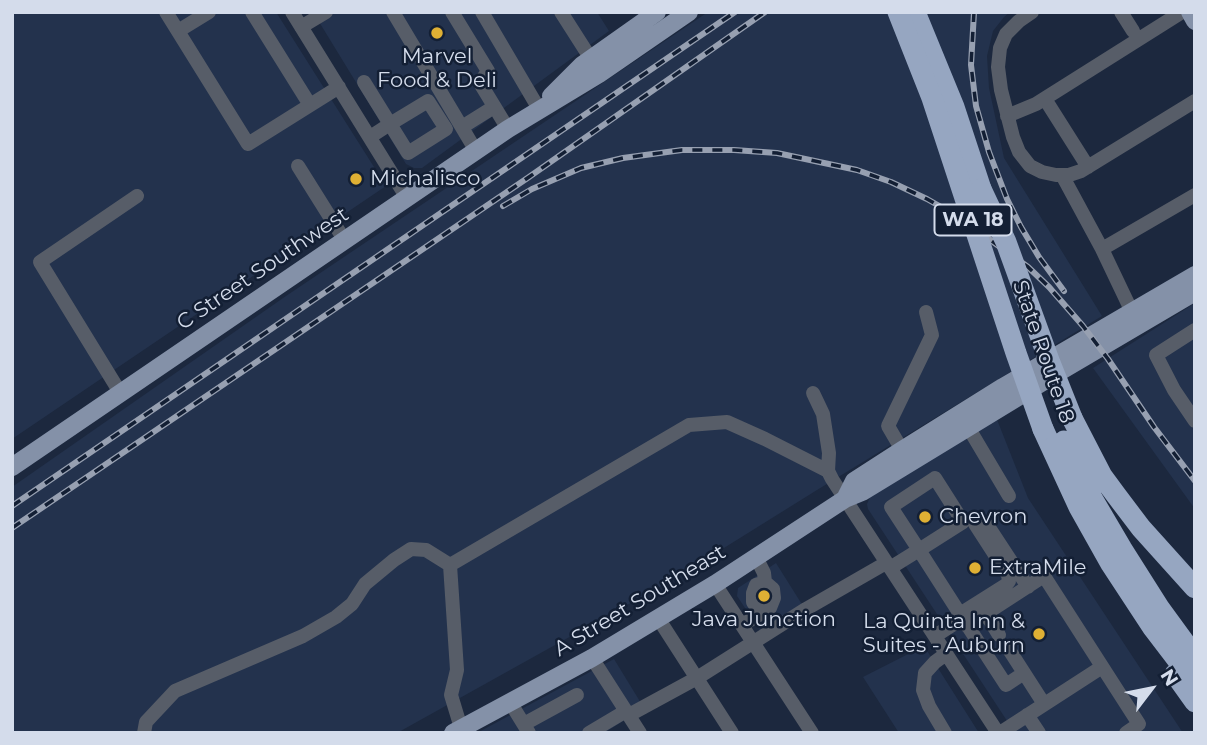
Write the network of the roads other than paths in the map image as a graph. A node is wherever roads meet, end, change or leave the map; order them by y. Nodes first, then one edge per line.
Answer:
1 (166, 12) edge
2 (209, 12) edge
3 (252, 12) edge
4 (292, 12) edge
5 (326, 12) edge
6 (393, 12) edge
7 (452, 12) edge
8 (482, 12) edge
9 (561, 12) edge
10 (657, 12) edge
11 (689, 12) edge
12 (898, 12) edge
13 (915, 12) edge
14 (1032, 12) edge
15 (1121, 12) edge
16 (1182, 12) edge
17 (1190, 12) edge
18 (1195, 21) edge
19 (301, 27) junction
20 (1133, 31) dead end
21 (178, 32) junction
22 (591, 59) junction
23 (364, 82) dead end
24 (339, 87) junction
25 (1045, 99) junction
26 (1195, 101) edge
27 (310, 105) junction
28 (494, 107) junction
29 (539, 109) junction
30 (1007, 116) junction
31 (462, 127) junction
32 (508, 129) junction
33 (370, 137) junction
34 (476, 151) junction
35 (298, 166) dead end
36 (1088, 167) junction
37 (1062, 175) junction
38 (1195, 195) edge
39 (137, 196) dead end
40 (407, 198) junction
41 (345, 241) junction
42 (1102, 249) junction
43 (1195, 275) edge
44 (1195, 292) edge
45 (926, 312) dead end
46 (1132, 312) junction
47 (1195, 330) edge
48 (813, 393) dead end
49 (121, 394) junction
50 (1195, 421) edge
51 (1057, 423) junction
52 (968, 427) junction
53 (902, 450) junction
54 (12, 467) edge
55 (828, 471) junction
56 (1009, 496) dead end
57 (845, 499) junction
58 (969, 523) junction
59 (919, 550) junction
60 (756, 557) junction
61 (450, 565) junction
62 (888, 565) junction
63 (715, 584) junction
64 (1028, 587) junction
65 (1195, 588) edge
66 (1140, 608) junction
67 (986, 614) junction
68 (658, 618) junction
69 (963, 619) junction
70 (742, 625) junction
71 (999, 635) dead end
72 (934, 636) junction
73 (753, 643) junction
74 (1008, 648) dead end
75 (946, 654) junction
76 (1195, 657) edge
77 (592, 658) junction
78 (1102, 667) junction
79 (1024, 673) junction
80 (697, 678) junction
81 (1195, 682) edge
82 (577, 695) dead end
83 (510, 702) junction
84 (1195, 702) edge
85 (1044, 704) junction
86 (628, 713) junction
87 (1027, 715) junction
88 (526, 728) edge
89 (455, 732) edge
90 (144, 733) edge
91 (589, 733) edge
92 (640, 733) edge
93 (732, 733) edge
94 (812, 733) edge
95 (945, 733) edge
96 (999, 733) edge
97 (1039, 733) edge
98 (1126, 733) edge

1 - 21 street
2 - 21 street
3 - 27 street
4 - 19 street
5 - 19 street
6 - 31 street
7 - 28 street
8 - 29 street
9 - 22 street
10 - 22 main road, C Street Southwest
11 - 29 main road, C Street Southwest
12 - 51 highway, State Route 18 / WA 18, bridge
13 - 51 highway, State Route 18 / WA 18, bridge
14 - 30 street
15 - 20 street
16 - 25 street
17 - 18 main road
19 - 24 street
21 - 27 street
22 - 29 main road, C Street Southwest
23 - 33 street
24 - 27 street
24 - 33 street
25 - 30 street
25 - 36 street
26 - 36 street
28 - 31 street
28 - 32 street
29 - 32 main road, C Street Southwest
30 - 37 street
31 - 34 street
32 - 34 main road, C Street Southwest
33 - 40 street
34 - 40 main road, C Street Southwest
35 - 41 street
36 - 37 street
37 - 42 street
38 - 42 street
39 - 49 street
40 - 41 main road, C Street Southwest
41 - 49 main road, C Street Southwest
42 - 46 street
43 - 46 main road, A Street Southeast
44 - 52 main road, A Street Southeast
45 - 53 street
46 - 53 main road, A Street Southeast
47 - 50 street
48 - 55 street
49 - 54 main road, C Street Southwest
51 - 65 highway
51 - 66 highway, State Route 18 / WA 18
51 - 76 highway, State Route 18 / WA 18
52 - 56 street
52 - 57 main road, A Street Southeast
53 - 57 main road, A Street Southeast
55 - 57 street
55 - 61 street
57 - 60 main road, A Street Southeast
57 - 62 street
58 - 59 street
58 - 59 street
58 - 64 street
58 - 69 street
59 - 62 street
59 - 69 street
60 - 63 main road, A Street Southeast
60 - 70 street
61 - 89 street
61 - 90 street
62 - 72 street
62 - 73 street
63 - 68 main road, A Street Southeast
63 - 70 street
64 - 67 street
64 - 78 street
66 - 81 highway, State Route 18 / WA 18
66 - 84 highway
67 - 69 street
67 - 71 street
68 - 77 main road, A Street Southeast
68 - 80 street
69 - 72 street
69 - 79 street
70 - 73 street
72 - 75 street
73 - 80 street
73 - 94 street
74 - 79 street
75 - 95 street
75 - 96 street
77 - 83 main road, A Street Southeast
77 - 86 street
78 - 85 street
78 - 98 street
79 - 85 street
80 - 86 street
80 - 93 street
82 - 88 street
83 - 88 street
83 - 89 main road, A Street Southeast
85 - 87 street
86 - 91 street
86 - 92 street
87 - 96 street
87 - 97 street

